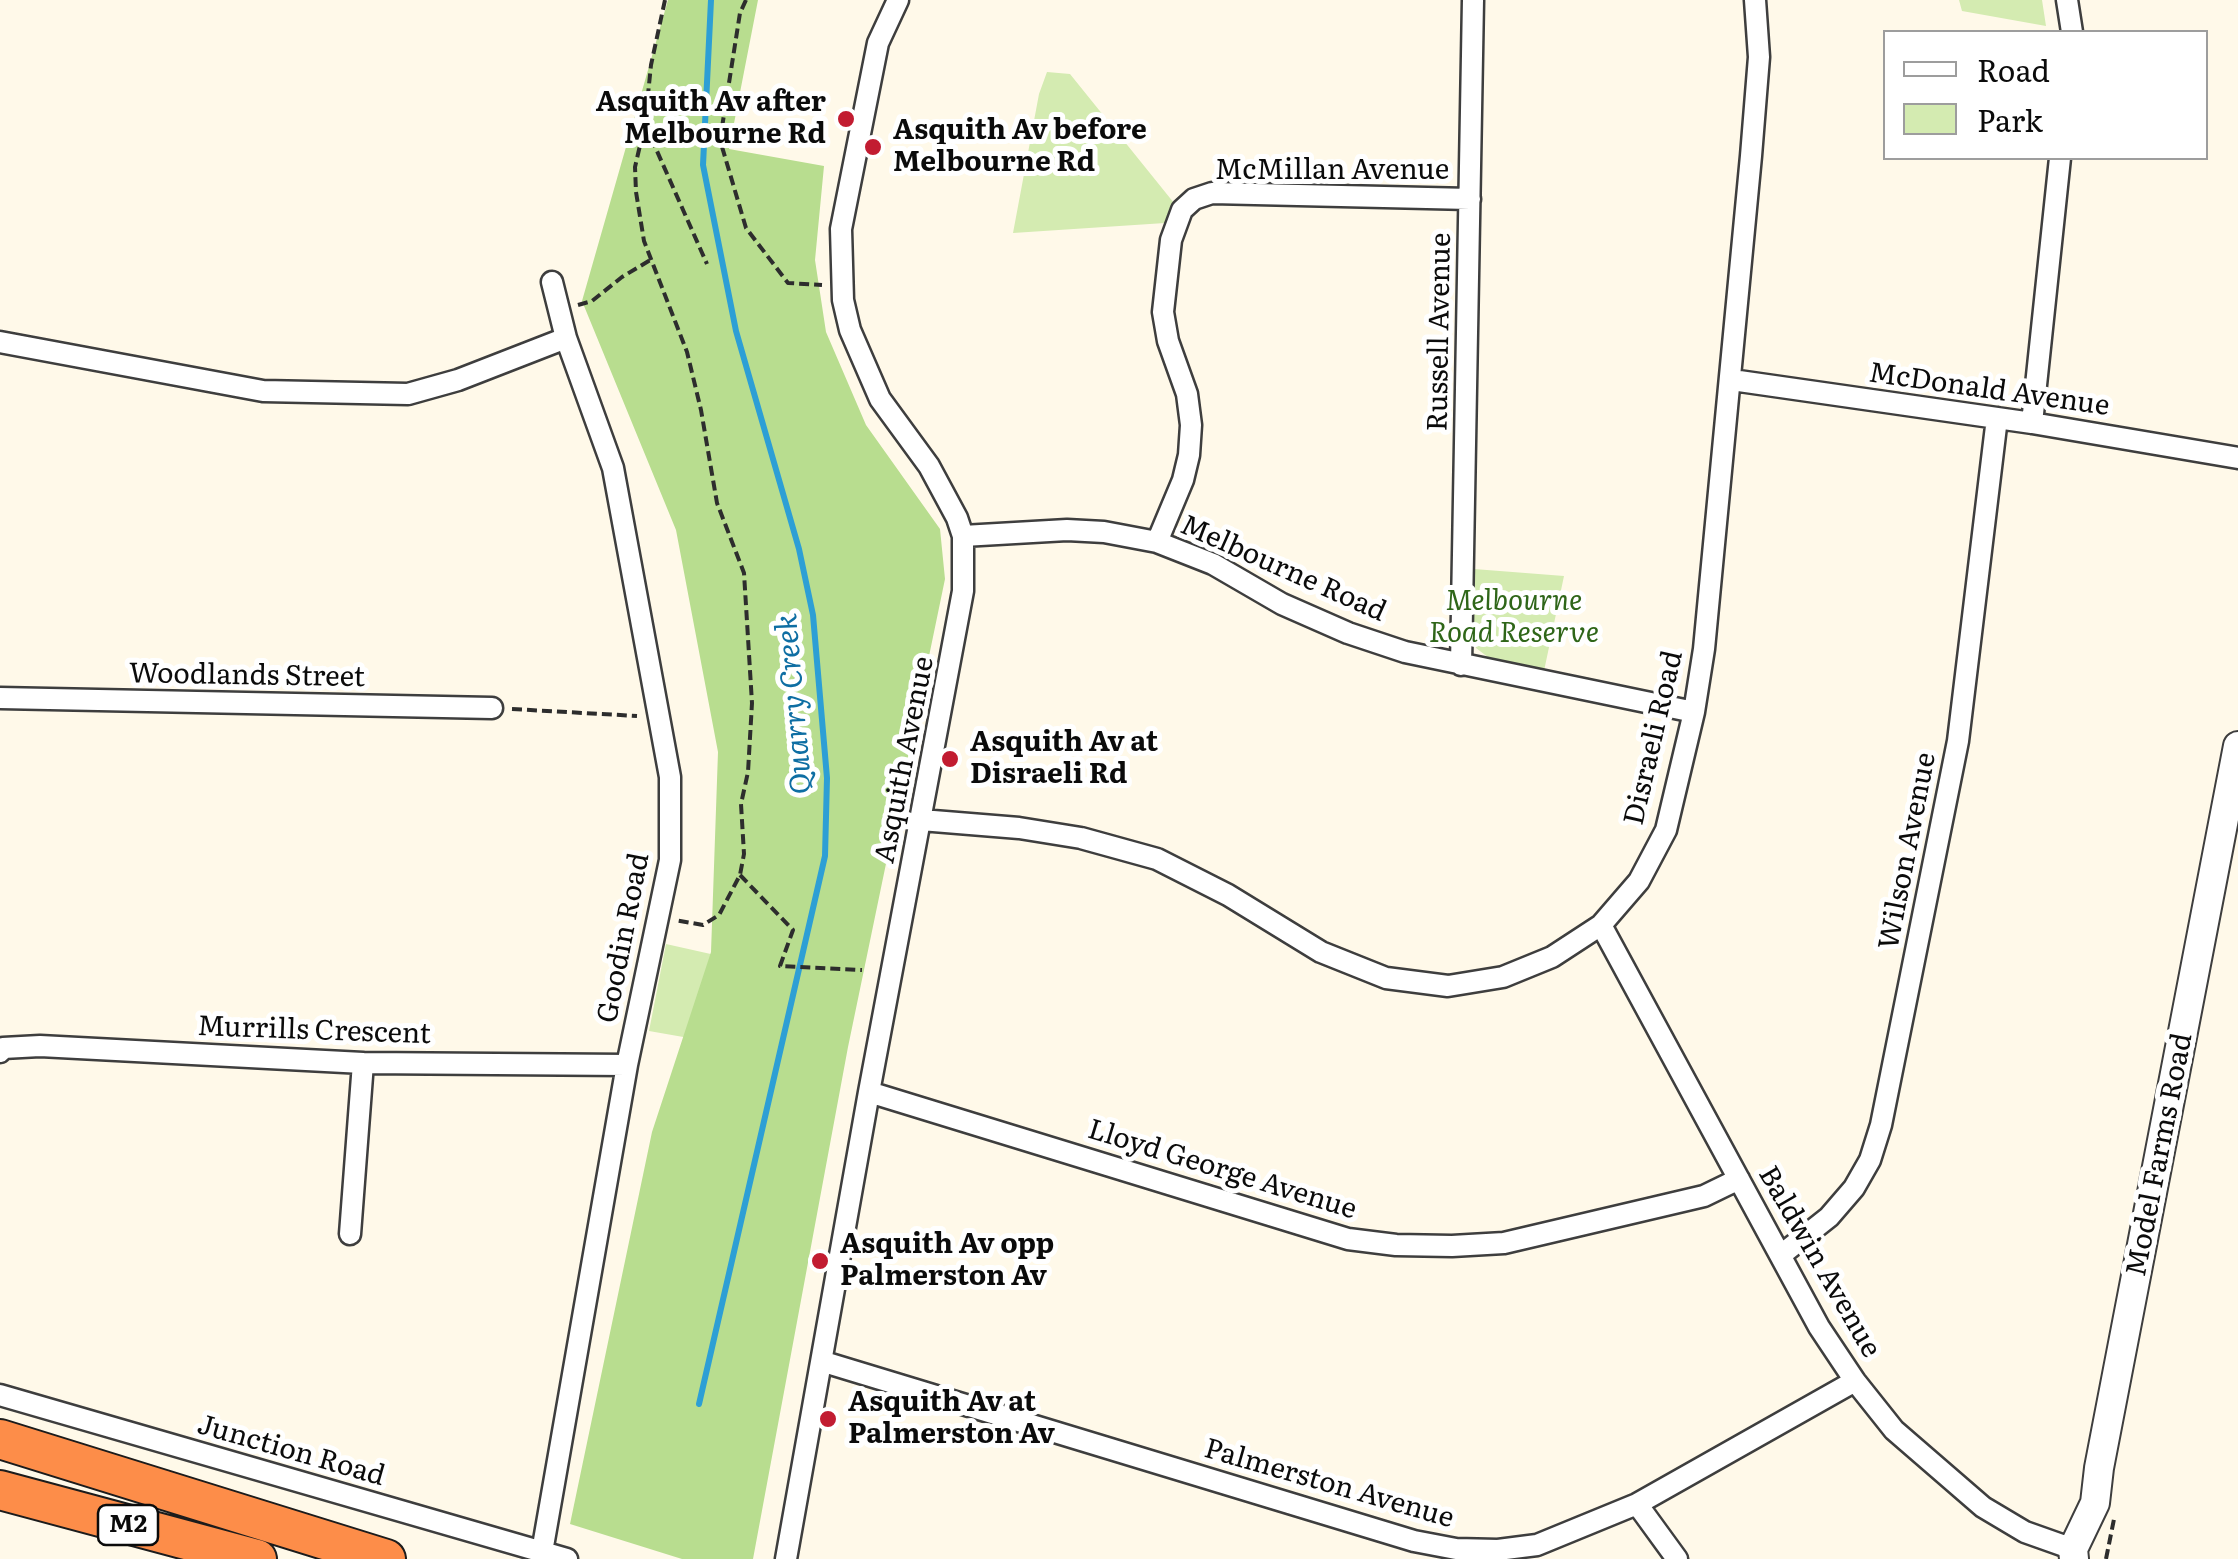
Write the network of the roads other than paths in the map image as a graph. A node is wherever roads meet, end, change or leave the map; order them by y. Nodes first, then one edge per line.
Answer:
1 (898, 0) edge
2 (1472, 0) edge
3 (1755, 0) edge
4 (2067, 0) edge
5 (2072, 30) edge
6 (2060, 160) edge
7 (1470, 199) junction
8 (552, 282) dead end
9 (566, 338) junction
10 (0, 342) edge
11 (1732, 380) junction
12 (1997, 418) junction
13 (2032, 422) junction
14 (2238, 458) edge
15 (963, 536) junction
16 (1157, 542) junction
17 (1461, 665) junction
18 (0, 698) edge
19 (492, 708) road end
20 (1694, 712) junction
21 (2238, 746) edge
22 (922, 820) junction
23 (1601, 925) junction
24 (0, 1052) edge
25 (363, 1063) junction
26 (627, 1065) junction
27 (869, 1092) junction
28 (1739, 1179) junction
29 (350, 1234) dead end
30 (1781, 1255) junction
31 (824, 1362) junction
32 (1854, 1381) junction
33 (0, 1396) edge
34 (0, 1440) edge
35 (0, 1490) edge
36 (1637, 1504) junction
37 (542, 1552) junction
38 (2073, 1554) edge
39 (257, 1559) edge
40 (386, 1559) edge
41 (567, 1559) edge
42 (786, 1559) edge
43 (1678, 1559) edge

1 - 15 street, Asquith Avenue
2 - 7 street, Russell Avenue
3 - 11 street, Disraeli Road
4 - 5 street
6 - 13 street
7 - 16 street, McMillan Avenue
7 - 17 street, Russell Avenue
8 - 9 street, Goodin Road
9 - 10 street
9 - 26 street, Goodin Road
11 - 12 street, McDonald Avenue
11 - 20 street, Disraeli Road
12 - 13 street, McDonald Avenue
12 - 30 street, Wilson Avenue
13 - 14 street, McDonald Avenue
15 - 16 street, Melbourne Road
15 - 22 street, Asquith Avenue
16 - 17 street, Melbourne Road
17 - 20 street, Melbourne Road
18 - 19 street, Woodlands Street
20 - 23 street, Disraeli Road
21 - 38 street, Model Farms Road
22 - 23 street, Disraeli Road
22 - 27 street, Asquith Avenue
23 - 28 street, Baldwin Avenue
24 - 25 street, Murrills Crescent
25 - 26 street, Murrills Crescent
25 - 29 street
26 - 37 street, Goodin Road
27 - 28 street, Lloyd George Avenue
27 - 31 street, Asquith Avenue
28 - 30 street, Baldwin Avenue
30 - 32 street, Baldwin Avenue
31 - 36 street, Palmerston Avenue
31 - 42 street, Asquith Avenue
32 - 36 street, Palmerston Avenue
32 - 38 street, Baldwin Avenue
33 - 37 street, Junction Road
34 - 40 highway
35 - 39 highway, M2
36 - 43 street
37 - 41 street, Junction Road

